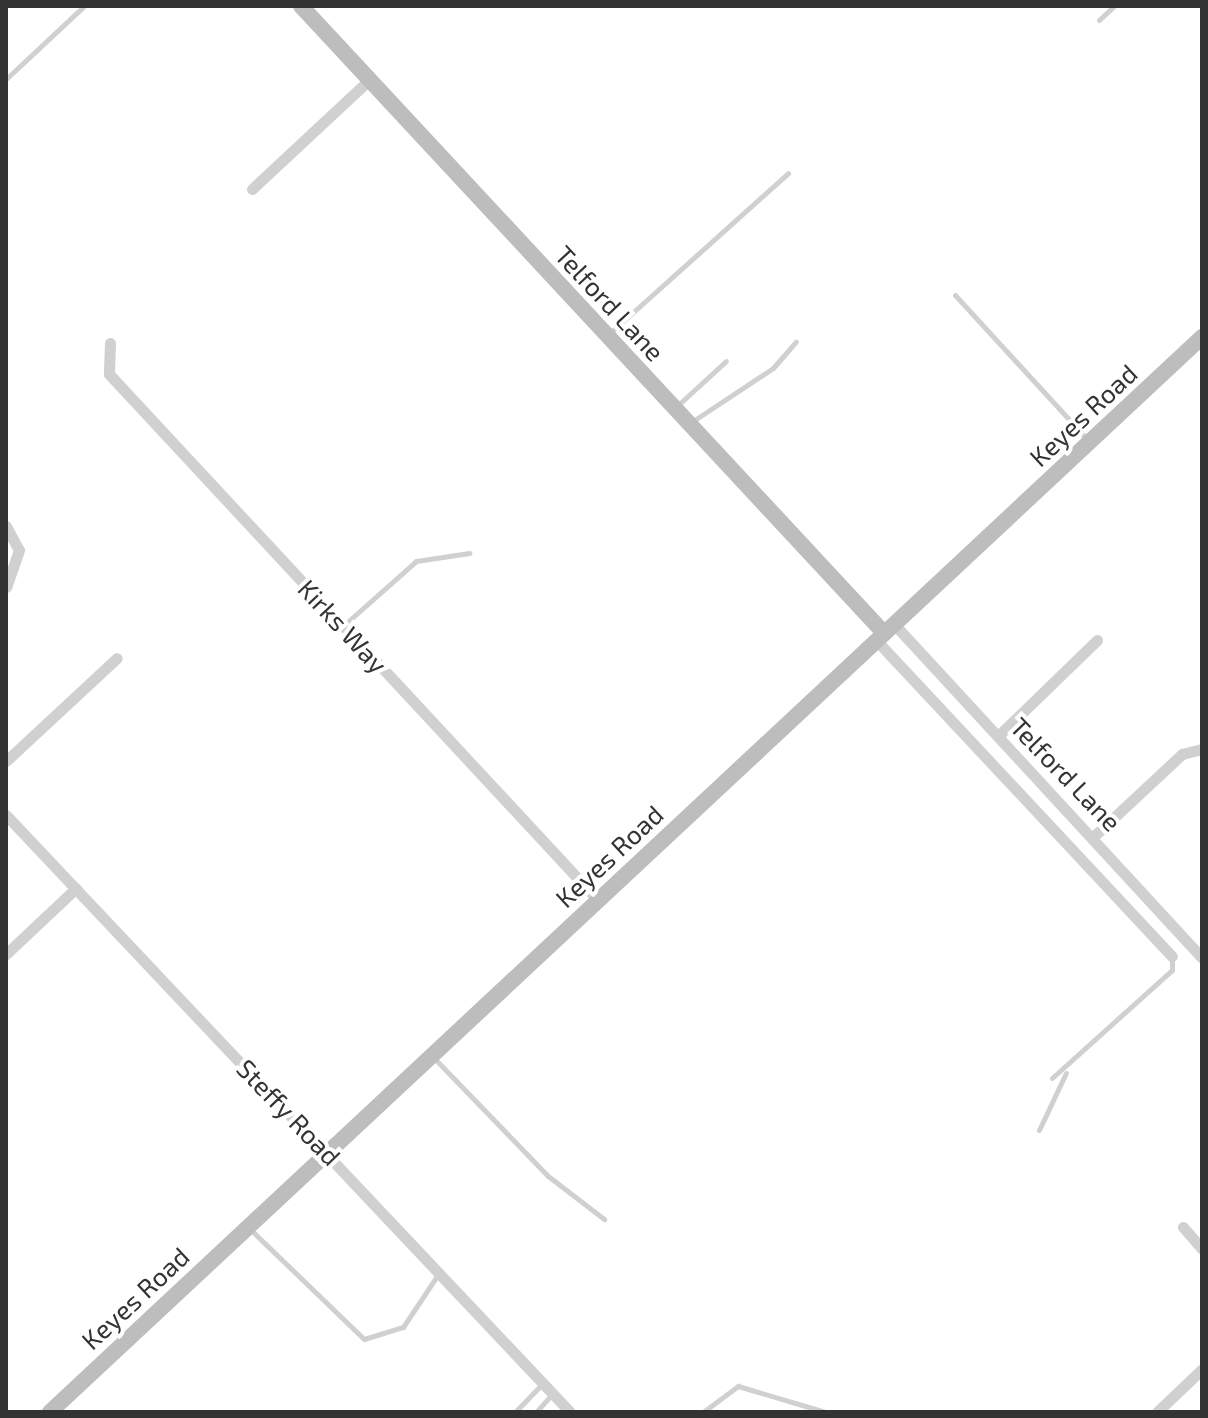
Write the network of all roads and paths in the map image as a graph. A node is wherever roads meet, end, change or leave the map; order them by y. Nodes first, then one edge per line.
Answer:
1 (84, 6) edge
2 (301, 6) edge
3 (1114, 6) edge
4 (1099, 20) dead end
5 (6, 79) edge
6 (370, 79) junction
7 (788, 173) dead end
8 (252, 189) dead end
9 (955, 295) dead end
10 (607, 336) junction
11 (1202, 337) edge
12 (796, 342) dead end
13 (110, 343) dead end
14 (726, 361) dead end
15 (674, 408) junction
16 (689, 424) junction
17 (1090, 442) junction
18 (6, 526) edge
19 (469, 553) dead end
20 (6, 587) edge
21 (343, 625) junction
22 (885, 632) junction
23 (1097, 640) dead end
24 (117, 658) dead end
25 (998, 736) junction
26 (1202, 749) edge
27 (6, 761) edge
28 (6, 815) edge
29 (1093, 837) junction
30 (76, 888) junction
31 (598, 900) junction
32 (6, 954) edge
33 (1172, 956) joint
34 (1202, 958) edge
35 (431, 1055) junction
36 (1066, 1072) junction
37 (1052, 1078) dead end
38 (1039, 1130) dead end
39 (327, 1151) junction
40 (604, 1219) dead end
41 (247, 1226) junction
42 (1183, 1227) dead end
43 (1202, 1249) edge
44 (440, 1272) junction
45 (1202, 1369) edge
46 (543, 1383) junction
47 (553, 1394) junction
48 (50, 1412) edge
49 (515, 1412) edge
50 (536, 1412) edge
51 (570, 1412) edge
52 (703, 1412) edge
53 (825, 1412) edge
54 (1157, 1412) edge

1 - 5 lane
2 - 6 street, Telford Lane
3 - 4 lane
6 - 8 street
6 - 10 street, Telford Lane
7 - 10 lane
9 - 17 lane
10 - 15 street, Telford Lane
11 - 17 street, Keyes Road
12 - 16 lane
13 - 21 street, Kirks Way
14 - 15 lane
15 - 16 street, Telford Lane
16 - 22 street, Telford Lane
17 - 22 street, Keyes Road
18 - 20 street
19 - 21 lane
21 - 31 street, Kirks Way
22 - 25 street, Telford Lane
22 - 31 street, Keyes Road
22 - 33 street, Telford Lane
23 - 25 street
24 - 27 street
25 - 29 street, Telford Lane
26 - 29 street
28 - 30 street, Steffy Road
29 - 34 street, Telford Lane
30 - 32 street
30 - 39 street, Steffy Road
31 - 35 street, Keyes Road
33 - 36 lane
35 - 39 street, Keyes Road
35 - 40 lane
36 - 37 lane
36 - 38 lane
39 - 41 street, Keyes Road
39 - 44 street, Steffy Road
41 - 44 lane
41 - 48 street, Keyes Road
42 - 43 street
44 - 46 street, Steffy Road
45 - 54 street
46 - 47 street, Steffy Road
46 - 49 lane
47 - 50 lane
47 - 51 street, Steffy Road
52 - 53 lane

